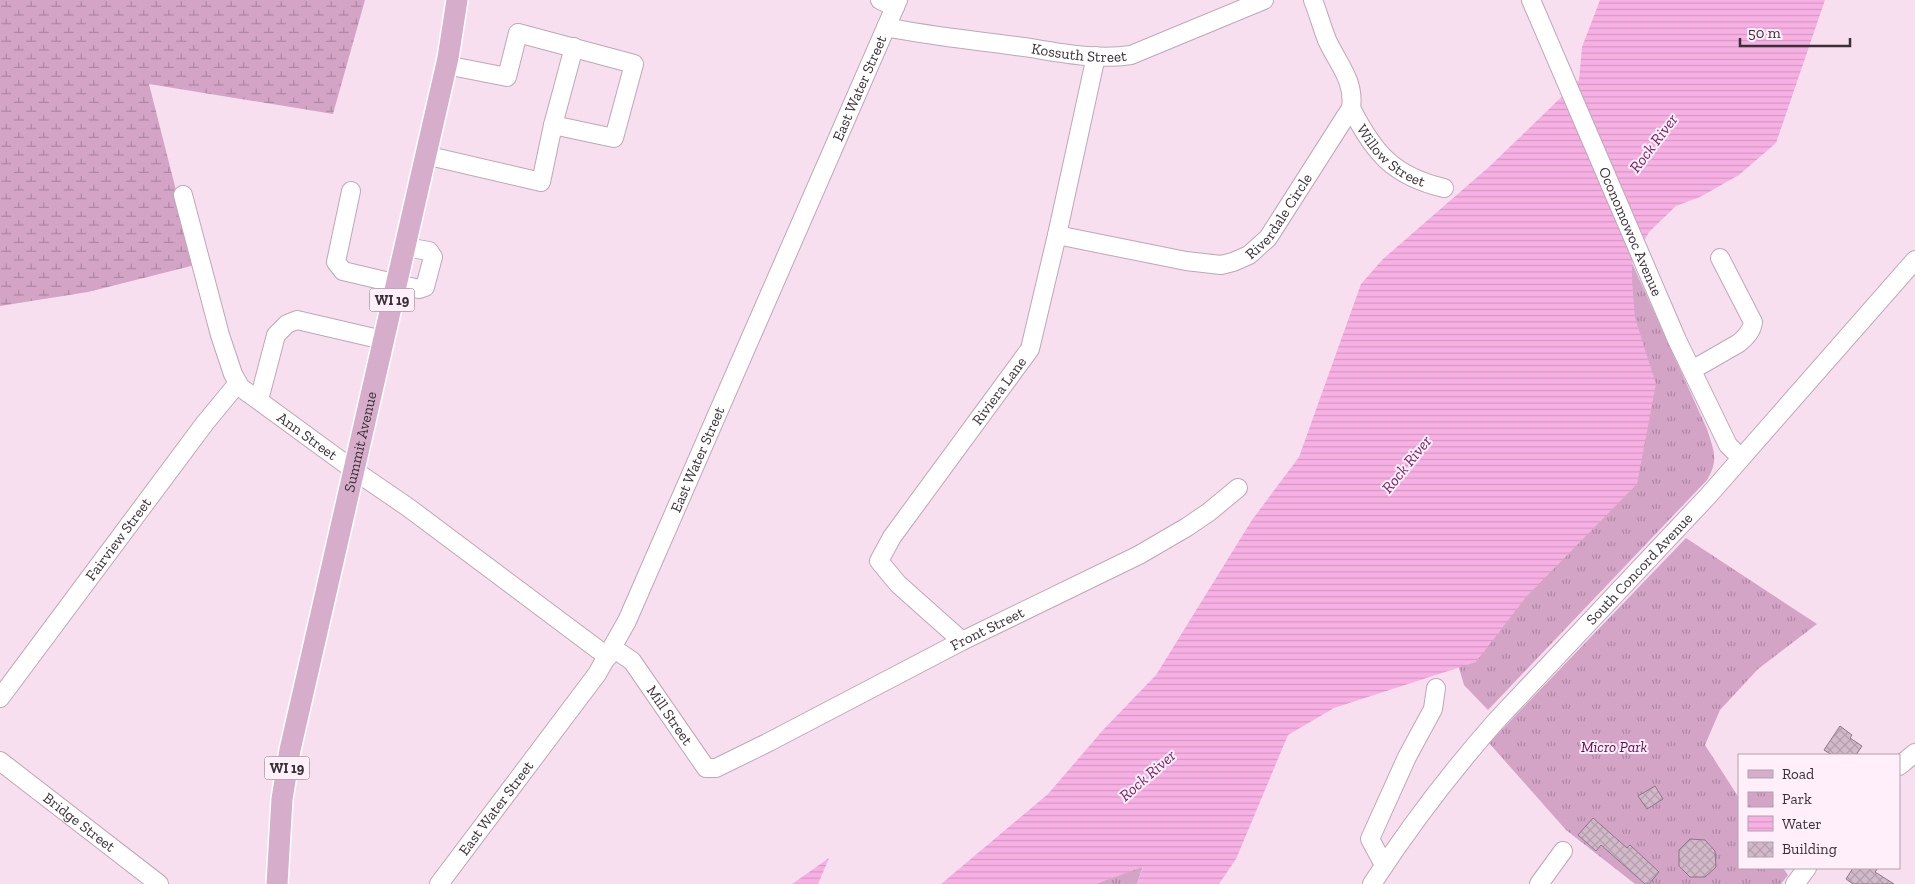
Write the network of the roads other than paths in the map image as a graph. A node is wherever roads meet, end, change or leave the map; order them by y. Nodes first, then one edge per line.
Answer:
1 (1264, 0) edge
2 (1313, 0) edge
3 (1531, 0) edge
4 (454, 1) edge
5 (891, 2) edge
6 (886, 27) junction
7 (574, 47) junction
8 (1096, 56) junction
9 (446, 66) junction
10 (1351, 108) junction
11 (553, 125) junction
12 (425, 155) junction
13 (1444, 188) dead end
14 (351, 191) dead end
15 (183, 195) dead end
16 (1057, 235) junction
17 (405, 247) junction
18 (1720, 258) dead end
19 (1915, 260) edge
20 (396, 284) junction
21 (383, 340) junction
22 (1692, 370) junction
23 (238, 383) junction
24 (259, 400) junction
25 (1741, 458) junction
26 (355, 471) junction
27 (1238, 488) dead end
28 (962, 641) junction
29 (611, 652) junction
30 (1436, 688) dead end
31 (0, 698) edge
32 (1915, 753) edge
33 (0, 761) edge
34 (729, 762) joint
35 (1900, 765) edge
36 (1563, 851) dead end
37 (1384, 865) junction
38 (1806, 869) edge
39 (159, 884) edge
40 (277, 884) edge
41 (439, 884) edge
42 (1372, 884) edge
43 (1539, 884) edge
44 (1795, 884) edge

1 - 8 street, Kossuth Street
2 - 10 street
3 - 22 street, Oconomowoc Avenue
4 - 9 main road, Summit Avenue / WI 19
5 - 6 street, East Water Street
6 - 8 street, Kossuth Street
6 - 29 street, East Water Street
7 - 9 street
7 - 11 street
7 - 11 street
8 - 16 street, Riviera Lane
9 - 12 main road, Summit Avenue / WI 19
10 - 13 street, Willow Street
10 - 16 street, Riverdale Circle
11 - 12 street
12 - 17 main road, Summit Avenue / WI 19
14 - 20 street
15 - 23 street, Ann Street
16 - 28 street, Riviera Lane
17 - 20 main road, Summit Avenue / WI 19
17 - 20 street
18 - 22 street
19 - 25 street, South Concord Avenue
20 - 21 main road, Summit Avenue / WI 19
21 - 24 street
21 - 26 main road, Summit Avenue / WI 19
22 - 25 street, Oconomowoc Avenue
23 - 24 street, Ann Street
23 - 31 street, Fairview Street
24 - 26 street, Ann Street
25 - 37 street, South Concord Avenue
26 - 29 street, Ann Street
26 - 40 main road, Summit Avenue / WI 19
27 - 28 street, Front Street
28 - 34 street, Front Street
29 - 34 street, Mill Street
29 - 41 street, East Water Street
30 - 37 street
32 - 35 street
33 - 39 street, Bridge Street
36 - 43 street
37 - 42 street, South Concord Avenue
38 - 44 street

